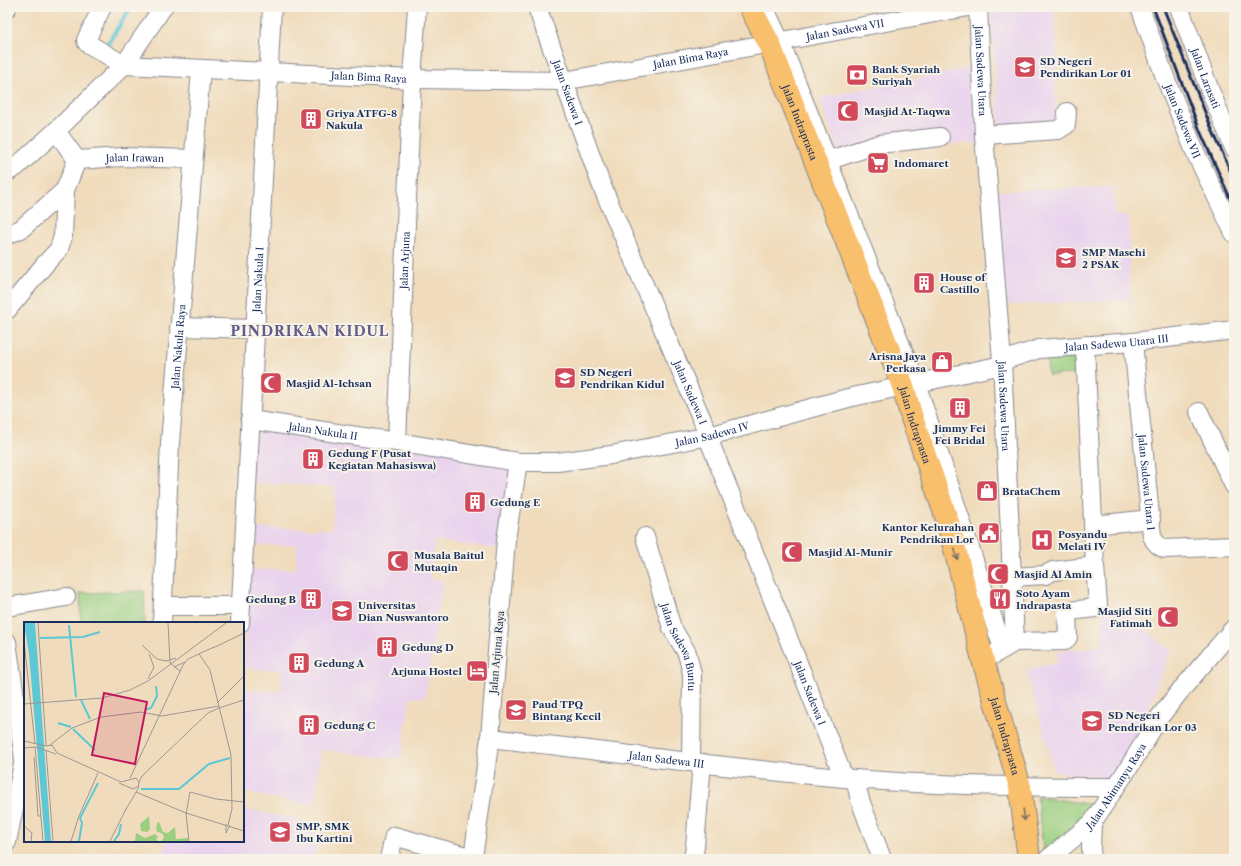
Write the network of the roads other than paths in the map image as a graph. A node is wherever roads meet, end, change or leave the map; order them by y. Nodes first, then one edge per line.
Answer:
1 (102, 7) edge
2 (163, 7) edge
3 (272, 7) edge
4 (417, 7) edge
5 (537, 7) edge
6 (750, 7) edge
7 (764, 7) edge
8 (968, 7) edge
9 (978, 7) edge
10 (1140, 7) edge
11 (1179, 7) edge
12 (774, 42) junction
13 (124, 65) junction
14 (201, 70) junction
15 (269, 73) junction
16 (412, 79) junction
17 (564, 81) junction
18 (1067, 112) dead end
19 (56, 131) junction
20 (984, 135) junction
21 (940, 137) dead end
22 (1234, 148) edge
23 (193, 159) junction
24 (77, 160) junction
25 (816, 164) junction
26 (7, 172) edge
27 (65, 190) junction
28 (1234, 233) edge
29 (7, 235) edge
30 (7, 310) edge
31 (180, 327) junction
32 (255, 328) junction
33 (1234, 330) edge
34 (1133, 342) junction
35 (1085, 345) junction
36 (1002, 363) junction
37 (909, 384) junction
38 (1199, 412) dead end
39 (250, 420) junction
40 (709, 436) junction
41 (397, 442) junction
42 (518, 462) junction
43 (1234, 486) edge
44 (1151, 519) junction
45 (1094, 525) junction
46 (645, 537) dead end
47 (1234, 546) edge
48 (1095, 566) junction
49 (1012, 577) junction
50 (66, 597) dead end
51 (7, 607) edge
52 (241, 614) edge
53 (162, 615) edge
54 (1234, 628) edge
55 (7, 642) edge
56 (1009, 646) junction
57 (984, 660) junction
58 (490, 738) junction
59 (24, 760) edge
60 (696, 762) junction
61 (850, 778) junction
62 (1020, 787) junction
63 (1115, 787) junction
64 (1092, 823) junction
65 (7, 842) edge
66 (389, 859) edge
67 (474, 859) edge
68 (693, 859) edge
69 (882, 859) edge
70 (1030, 859) edge
71 (1048, 859) edge
72 (1092, 859) edge

1 - 13 street
2 - 13 street
3 - 15 street, Jalan Nakula I
4 - 16 street, Jalan Arjuna
5 - 17 street, Jalan Sadewa I
6 - 12 main road, Jalan Indraprasta
7 - 12 street
8 - 12 street, Jalan Sadewa VII
9 - 20 street, Jalan Sadewa Utara
10 - 28 street, Jalan Sadewa VII
11 - 22 street, Jalan Larasati
12 - 17 street, Jalan Bima Raya
12 - 25 main road, Jalan Indraprasta
12 - 37 street
13 - 14 street, Jalan Bima Raya
13 - 19 street
14 - 15 street, Jalan Bima Raya
14 - 23 street, Jalan Nakula Raya
15 - 16 street, Jalan Bima Raya
15 - 32 street, Jalan Nakula I
16 - 17 street, Jalan Bima Raya
16 - 41 street, Jalan Arjuna
17 - 40 street, Jalan Sadewa I
18 - 20 street
19 - 24 street
19 - 26 street
20 - 36 street, Jalan Sadewa Utara
21 - 25 street
23 - 24 street, Jalan Irawan
23 - 31 street, Jalan Nakula Raya
24 - 27 street
25 - 37 main road, Jalan Indraprasta
27 - 29 street
27 - 30 street
31 - 32 street
31 - 53 street, Jalan Nakula Raya
32 - 39 street, Jalan Nakula I
33 - 34 street, Jalan Sadewa Utara III
34 - 35 street, Jalan Sadewa Utara III
34 - 44 street, Jalan Sadewa Utara I
35 - 36 street, Jalan Sadewa Utara III
35 - 45 street
36 - 37 street, Jalan Sadewa Utara III
36 - 49 street, Jalan Sadewa Utara
37 - 40 street, Jalan Sadewa IV
37 - 56 street
37 -> 57 main road, Jalan Indraprasta
38 - 43 street
39 - 41 street, Jalan Nakula II
39 - 52 street, Jalan Nakula I
40 - 42 street, Jalan Sadewa IV
40 - 61 street, Jalan Sadewa I
41 - 42 street
42 - 58 street, Jalan Arjuna Raya
44 - 45 street
44 - 47 street, Jalan Sadewa Utara I
45 - 48 street
46 - 60 street, Jalan Sadewa Buntu
48 - 49 street
48 - 56 street
49 - 56 street, Jalan Sadewa Utara
50 - 51 street
52 - 53 street
54 - 63 street, Jalan Abimanyu Raya
55 - 59 street
56 - 57 street
57 - 62 main road, Jalan Indraprasta
58 - 60 street, Jalan Sadewa III
58 - 67 street, Jalan Arjuna Raya
59 - 65 street
60 - 61 street, Jalan Sadewa III
60 - 68 street, Jalan Sadewa Buntu
61 - 62 street, Jalan Sadewa III
61 - 69 street, Jalan Sadewa I
62 - 63 street, Jalan Sadewa III
62 -> 70 main road, Jalan Indraprasta
63 - 64 street, Jalan Abimanyu Raya
64 - 71 street, Jalan Abimanyu Raya
64 - 72 street
66 - 67 street, Jalan Arjuna Raya

